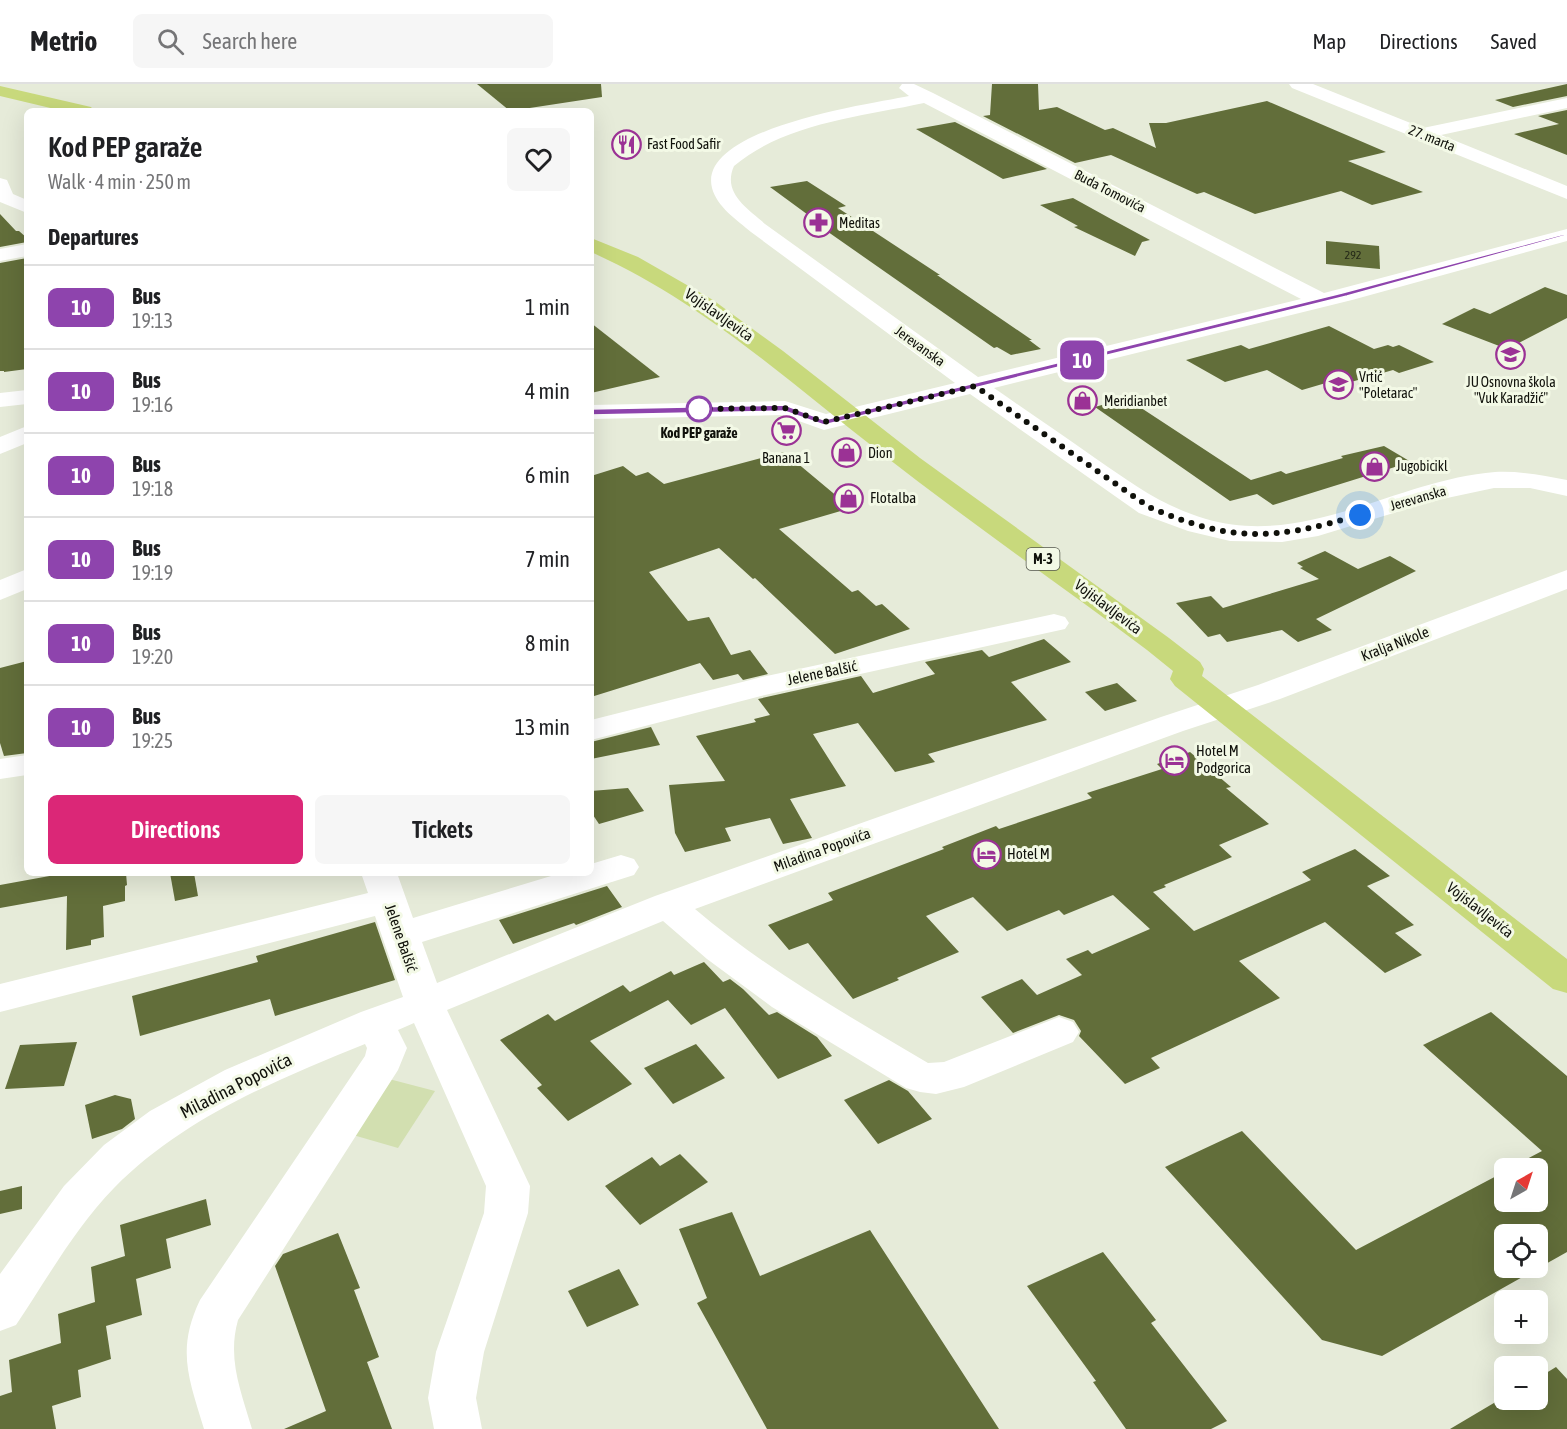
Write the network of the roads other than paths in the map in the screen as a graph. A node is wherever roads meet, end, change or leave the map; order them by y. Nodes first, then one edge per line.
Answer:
1 (900, 84) edge
2 (1298, 84) edge
3 (0, 91) edge
4 (927, 98) junction
5 (1567, 103) edge
6 (72, 108) edge
7 (1422, 134) junction
8 (0, 184) edge
9 (1567, 193) edge
10 (24, 206) edge
11 (1567, 235) edge
12 (594, 245) edge
13 (24, 251) edge
14 (0, 255) edge
15 (1320, 300) junction
16 (975, 386) junction
17 (24, 397) edge
18 (0, 400) edge
19 (594, 412) edge
20 (850, 417) junction
21 (24, 435) edge
22 (0, 446) edge
23 (1567, 488) edge
24 (24, 579) edge
25 (1567, 579) edge
26 (0, 591) edge
27 (1054, 623) dead end
28 (1223, 708) junction
29 (594, 729) edge
30 (24, 765) edge
31 (0, 769) edge
32 (621, 867) dead end
33 (594, 875) edge
34 (591, 876) edge
35 (384, 887) edge
36 (668, 905) junction
37 (400, 934) junction
38 (1567, 979) edge
39 (0, 998) edge
40 (424, 1002) junction
41 (375, 1022) junction
42 (1059, 1032) dead end
43 (0, 1311) edge
44 (228, 1429) edge
45 (458, 1429) edge

1 - 4 street, Buda Tomovića
2 - 7 street, 27. marta
3 - 6 main road
4 - 15 street, Buda Tomovića
4 - 16 street, Jerevanska
5 - 7 street
7 - 9 street, 27. marta
8 - 10 street
11 - 15 street
12 - 20 main road, Vojislavljevića / M-3
13 - 14 street
15 - 16 street
16 - 20 street
16 - 23 street, Jerevanska
17 - 18 street
19 - 20 street
20 - 28 main road, Vojislavljevića / M-3
21 - 22 street
24 - 26 street
25 - 28 street, Kralja Nikole
27 - 29 street, Jelene Balšić
28 - 36 street, Miladina Popovića
28 - 38 main road, Vojislavljevića / M-3
30 - 31 street
32 - 33 street
34 - 37 street
35 - 37 street, Jelene Balšić
35 - 39 street
36 - 40 street, Miladina Popovića
36 - 42 street
37 - 40 street, Jelene Balšić
40 - 41 street, Miladina Popovića
40 - 45 street
41 - 43 street, Miladina Popovića
41 - 44 street

